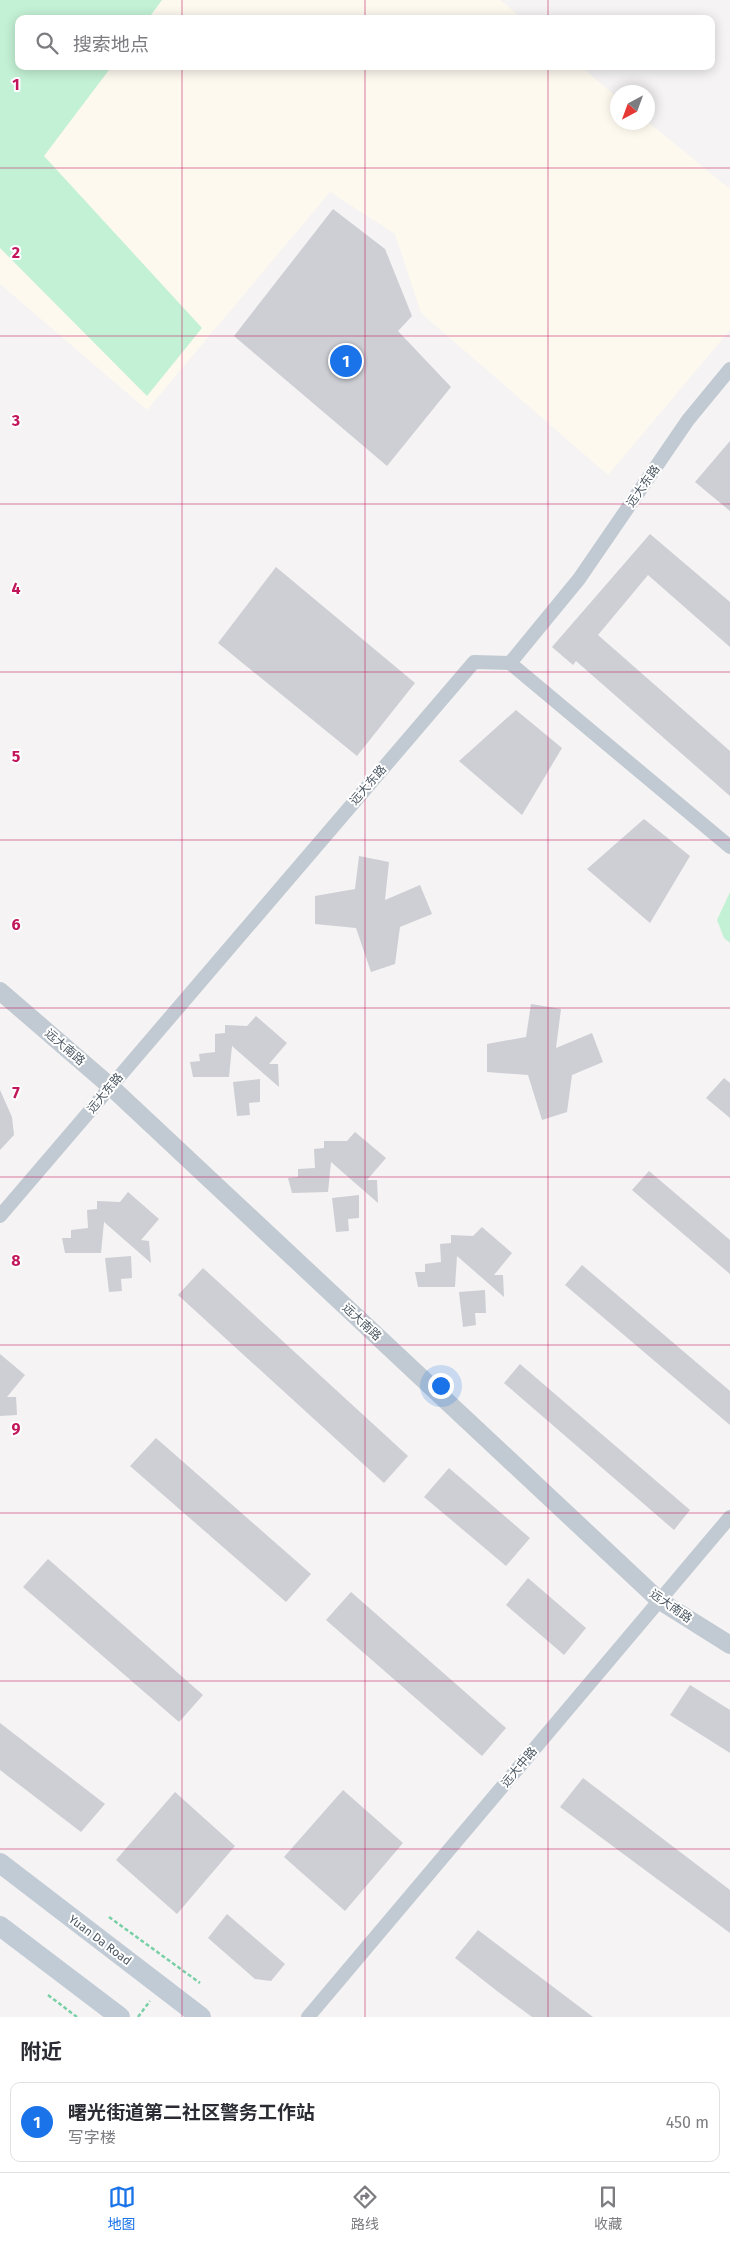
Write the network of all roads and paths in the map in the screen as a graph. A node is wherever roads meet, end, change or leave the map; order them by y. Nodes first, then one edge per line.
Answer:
1 (730, 369) edge
2 (510, 663) junction
3 (730, 847) edge
4 (0, 991) edge
5 (110, 1086) junction
6 (0, 1216) edge
7 (730, 1517) edge
8 (660, 1601) junction
9 (730, 1645) edge
10 (0, 1864) edge
11 (109, 1917) dead end
12 (0, 1926) edge
13 (200, 1983) dead end
14 (48, 1995) dead end
15 (77, 2017) edge
16 (120, 2017) edge
17 (201, 2017) edge
18 (308, 2017) edge

1 - 2 street, 远大东路
2 - 3 street
2 - 5 street, 远大东路
4 - 5 street, 远大南路
5 - 6 street, 远大东路
5 - 8 street, 远大南路
7 - 8 street, 远大中路
8 - 9 street, 远大南路
8 - 18 street, 远大中路
10 - 17 main road, Yuan Da Road
11 - 13 path
12 - 16 main road
14 - 15 path

